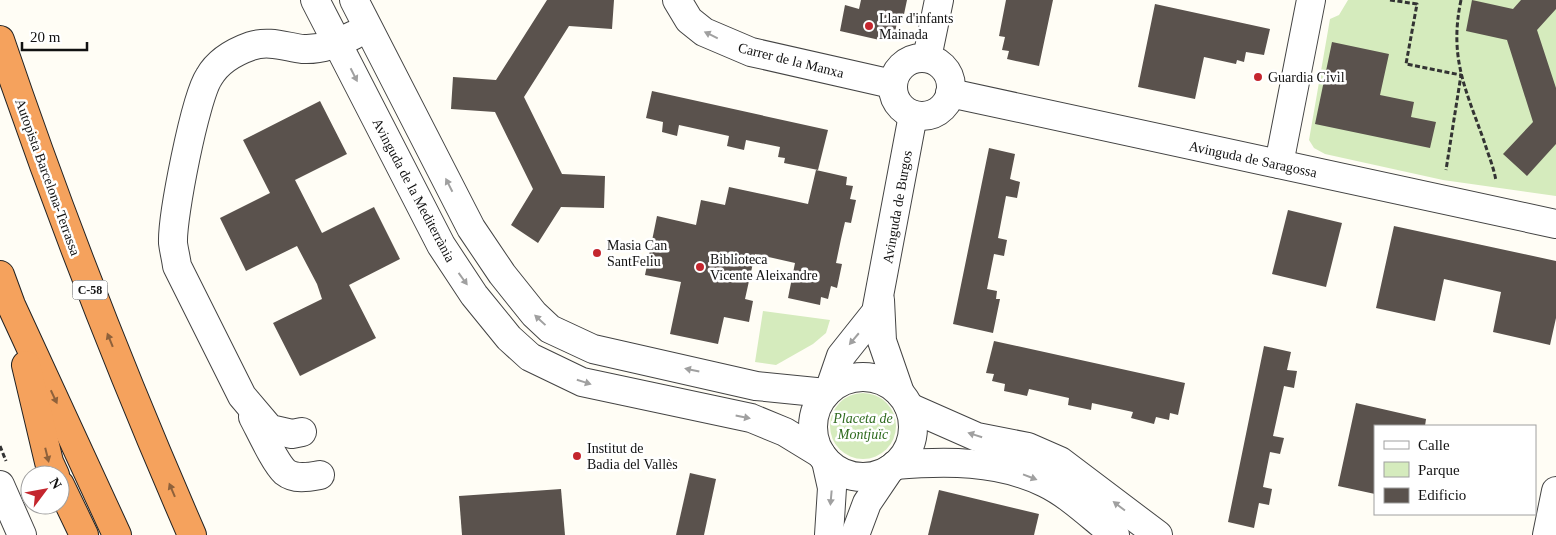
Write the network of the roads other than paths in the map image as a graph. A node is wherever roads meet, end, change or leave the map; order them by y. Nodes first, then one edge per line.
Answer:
1 (316, 0) edge
2 (354, 0) edge
3 (677, 0) edge
4 (939, 0) edge
5 (1311, 0) edge
6 (369, 28) junction
7 (0, 40) edge
8 (338, 43) junction
9 (927, 58) junction
10 (892, 84) junction
11 (950, 93) junction
12 (913, 115) junction
13 (1279, 164) junction
14 (1556, 224) edge
15 (0, 275) edge
16 (880, 298) junction
17 (12, 305) junction
18 (828, 390) junction
19 (242, 396) junction
20 (905, 400) junction
21 (302, 432) dead end
22 (823, 458) junction
23 (50, 465) edge
24 (893, 467) junction
25 (320, 475) dead end
26 (0, 485) edge
27 (1556, 491) edge
28 (70, 506) edge
29 (22, 535) edge
30 (84, 535) edge
31 (117, 535) edge
32 (192, 535) edge
33 (829, 535) edge
34 (855, 535) edge
35 (1115, 535) edge
36 (1158, 535) edge
37 (1547, 535) edge

1 - 8 street, Avinguda de la Mediterrània
2 - 6 street
10 -> 3 street, Carrer de la Manxa
4 - 9 street
5 - 13 street
6 - 8 street
18 -> 6 street
32 -> 7 highway, Autopista Barcelona-Terrassa / C-58
8 - 19 street
8 -> 22 street, Avinguda de la Mediterrània
9 - 10 street
9 - 11 street
10 - 12 street
11 - 12 street
11 - 13 street, Avinguda de Saragossa
12 - 16 street, Avinguda de Burgos
13 - 14 street, Avinguda de Saragossa
15 - 17 highway
16 -> 18 street, Avinguda de Burgos
16 - 20 street, Avinguda de Burgos
17 -> 23 highway
17 -> 31 highway
18 - 20 street
18 - 22 street
19 - 21 street
19 - 25 street
20 - 24 street
36 -> 20 street
22 - 24 street
22 -> 33 street
24 - 34 street
24 -> 35 street
26 - 29 street
27 - 37 street
28 - 30 highway

